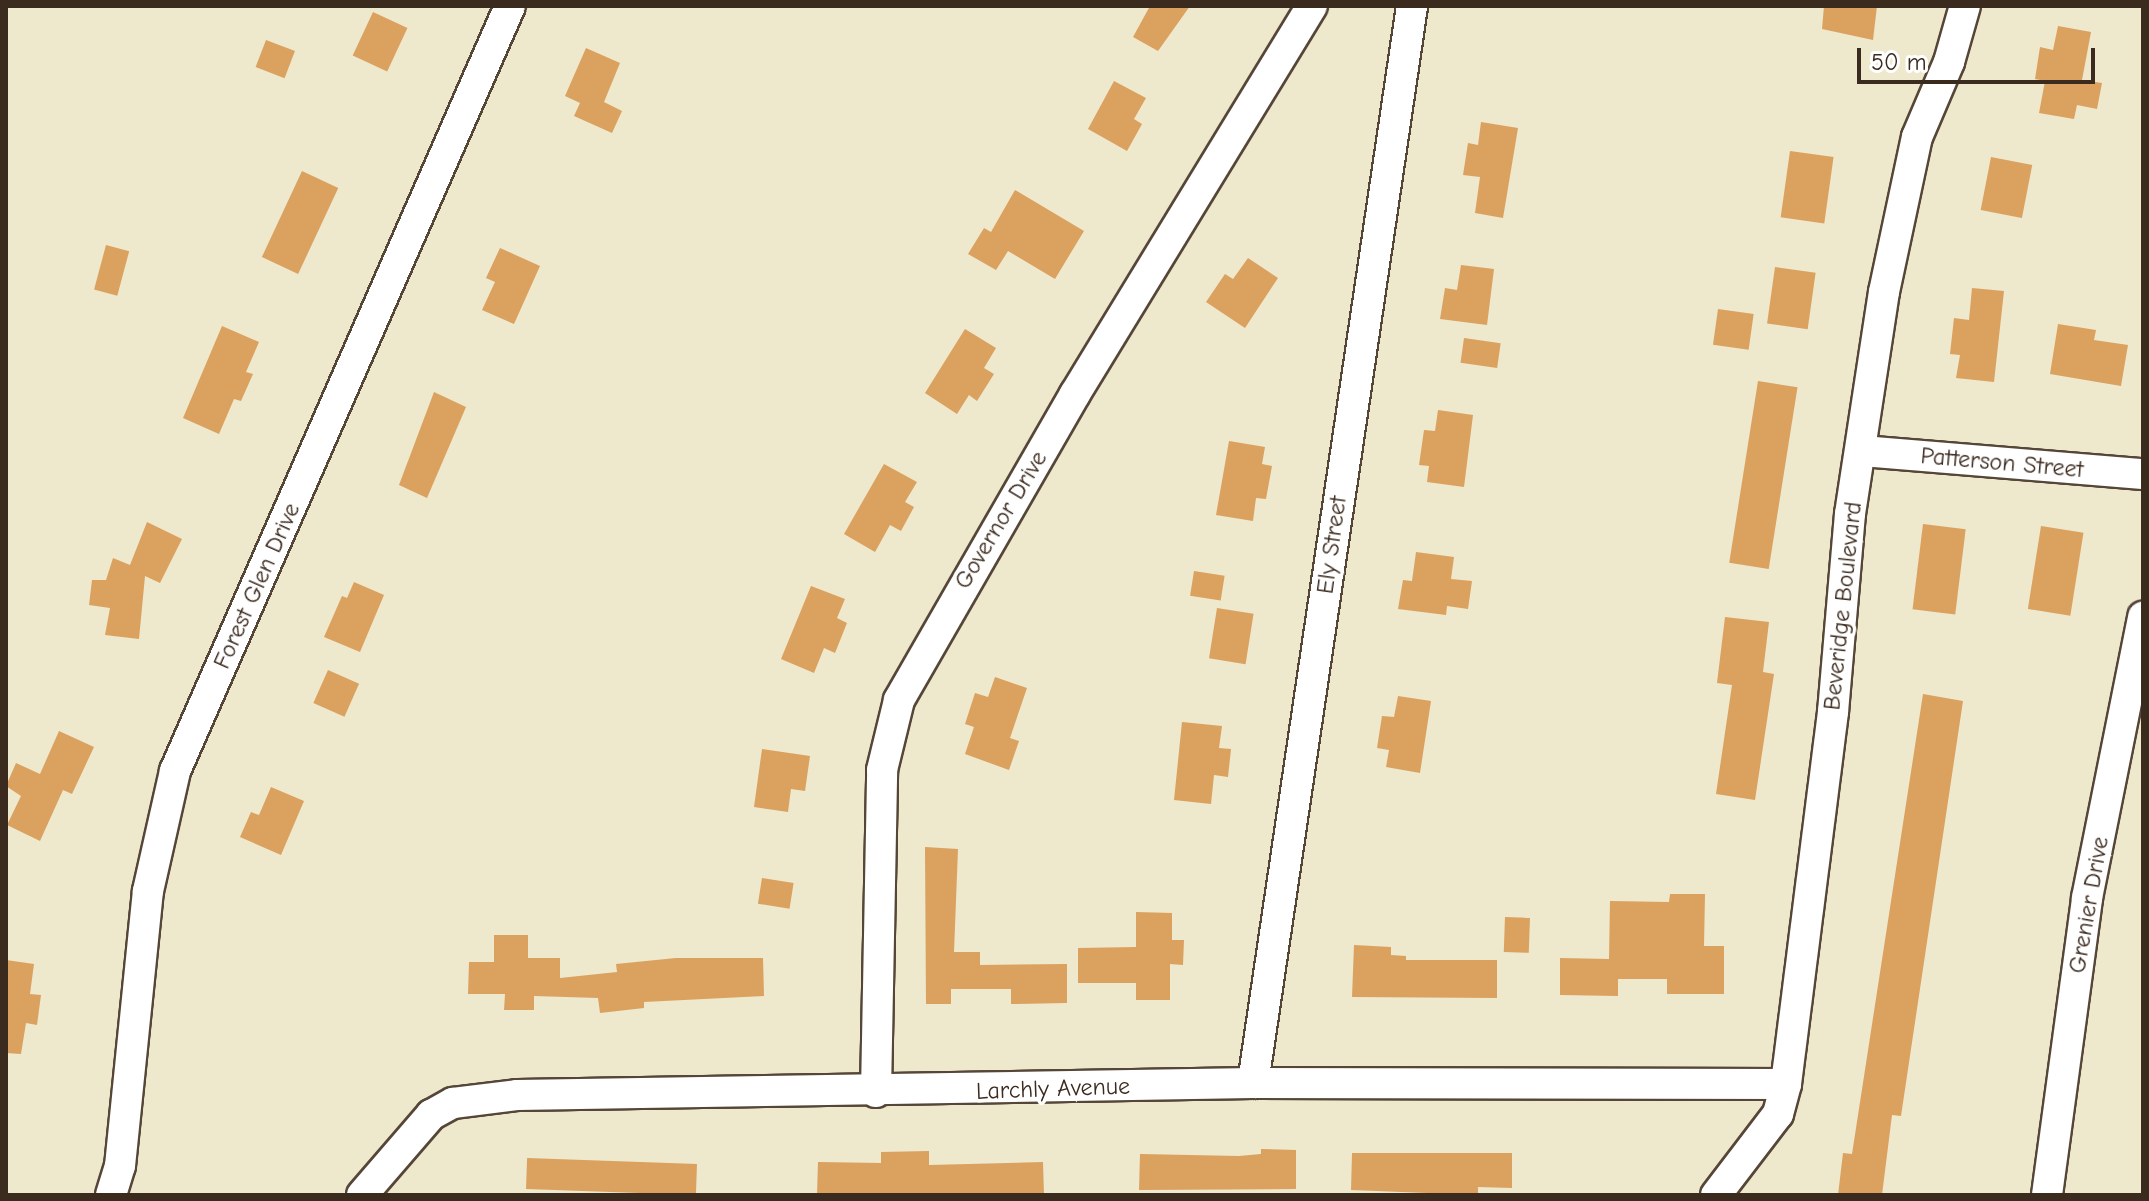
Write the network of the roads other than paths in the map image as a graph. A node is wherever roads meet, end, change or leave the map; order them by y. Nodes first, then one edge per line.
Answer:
1 (510, 6) edge
2 (1312, 6) edge
3 (1412, 6) edge
4 (1965, 6) edge
5 (1862, 451) junction
6 (2143, 474) edge
7 (2143, 617) edge
8 (1253, 1083) junction
9 (1786, 1084) junction
10 (876, 1092) junction
11 (111, 1195) edge
12 (362, 1195) edge
13 (1716, 1195) edge
14 (2047, 1195) edge

1 - 11 street, Forest Glen Drive
2 - 10 street, Governor Drive
3 - 8 street, Ely Street
4 - 5 street, Beveridge Boulevard
5 - 6 street, Patterson Street
5 - 9 street, Beveridge Boulevard
7 - 14 street, Grenier Drive
8 - 9 street, Larchly Avenue
8 - 10 street, Larchly Avenue
9 - 13 street, Beveridge Boulevard
10 - 12 street, Larchly Avenue

